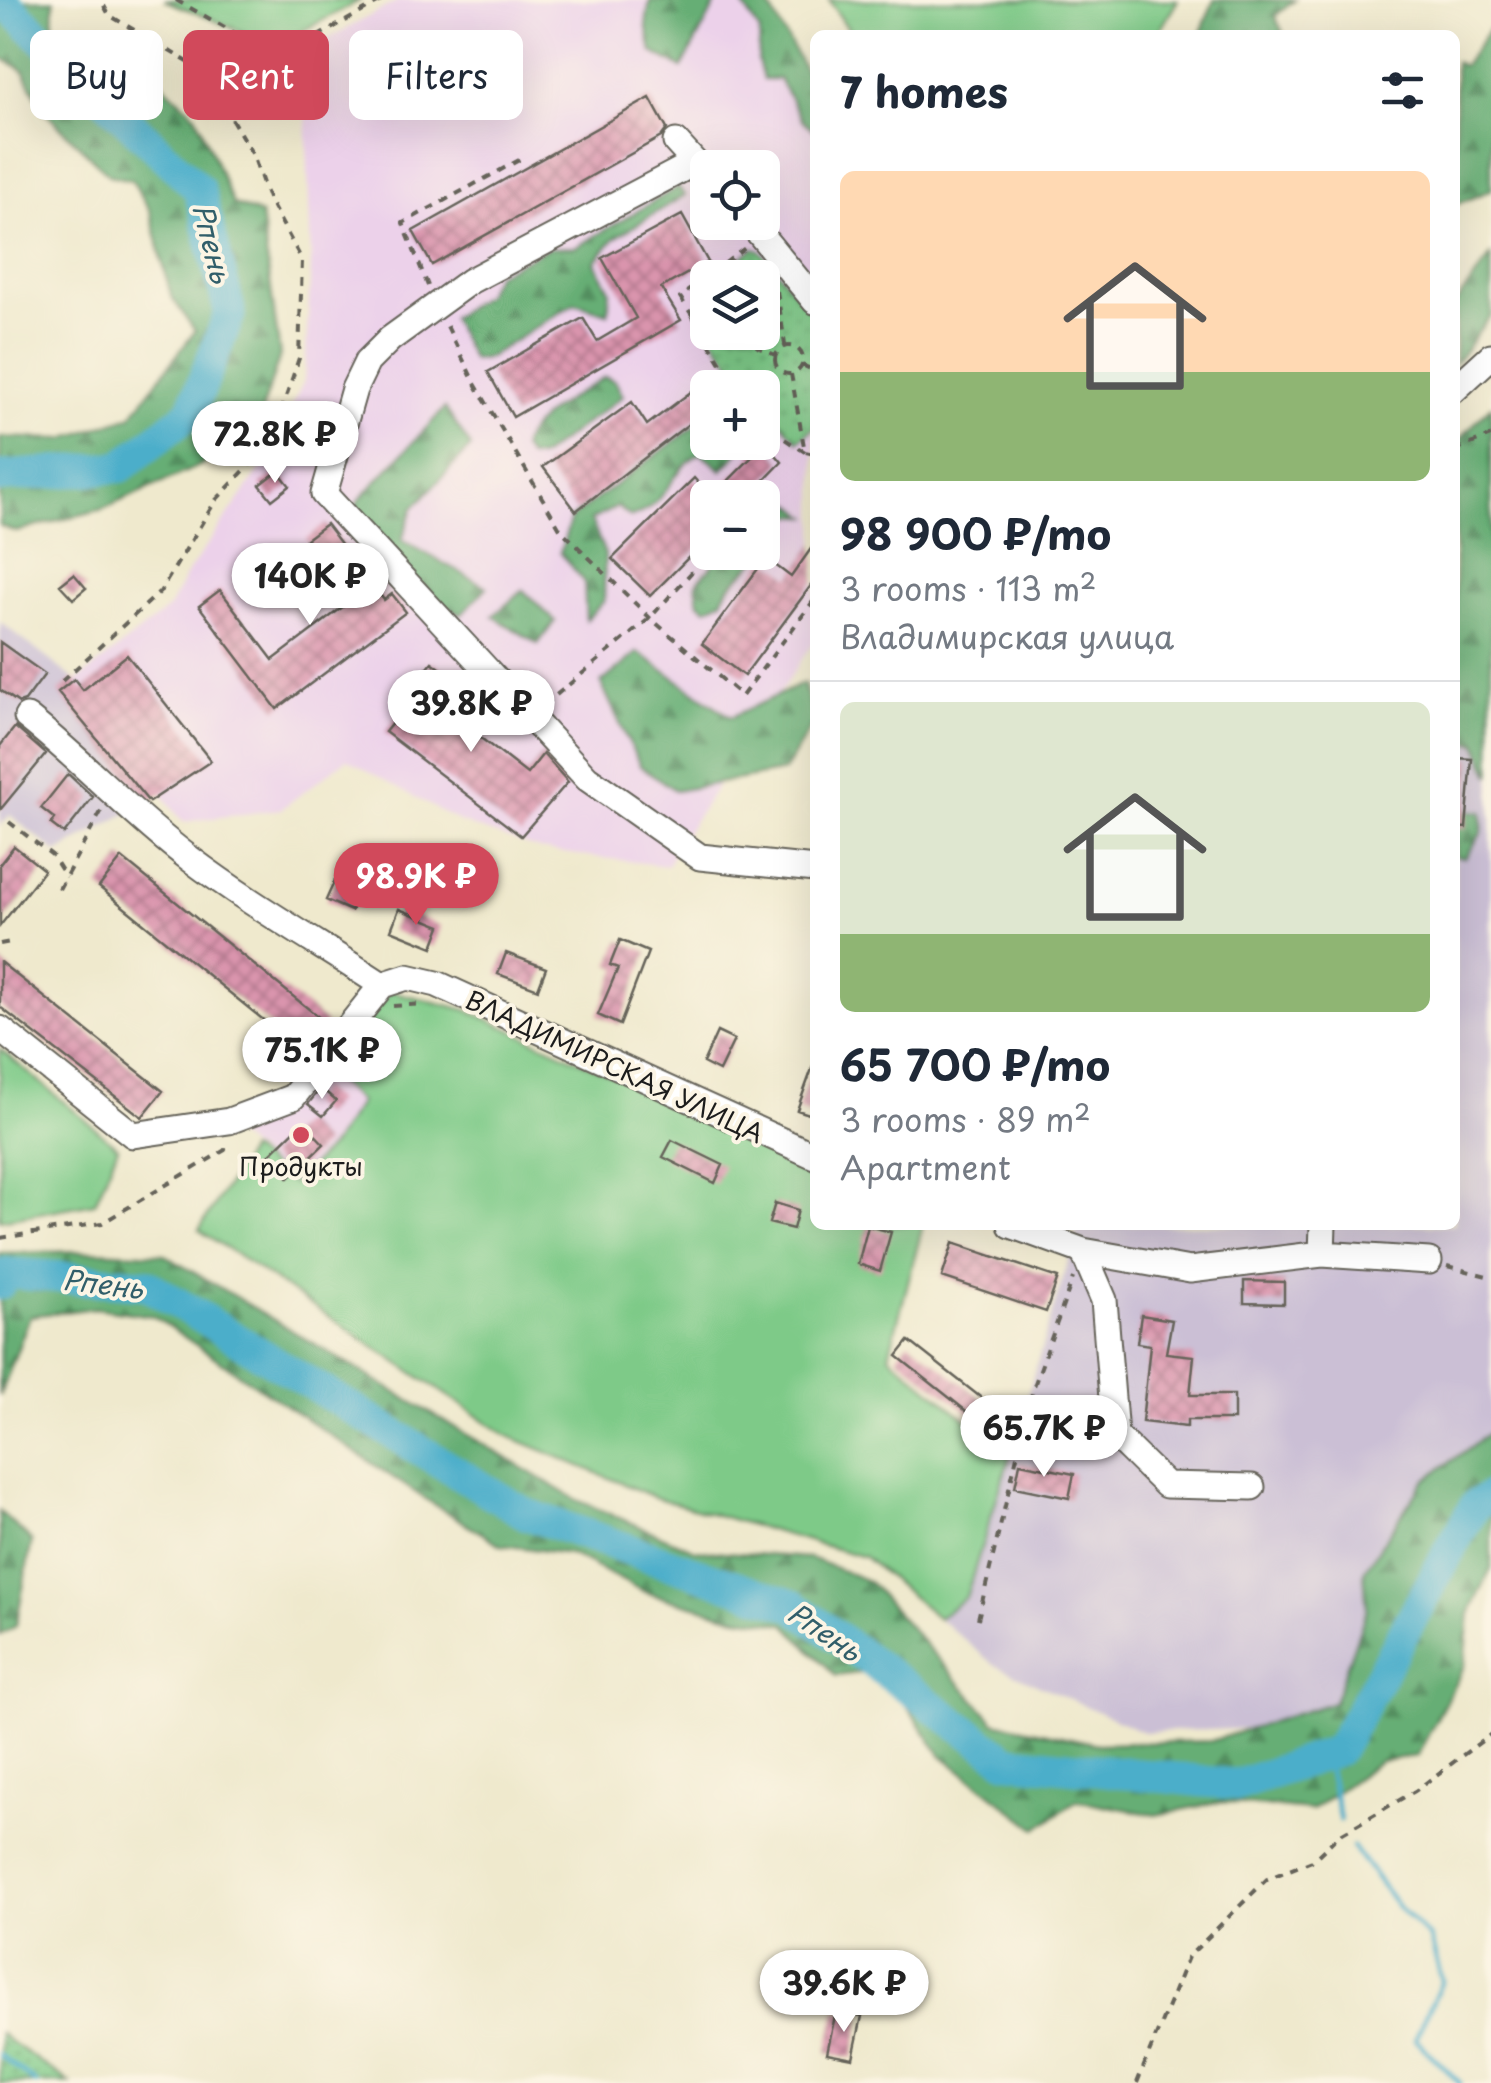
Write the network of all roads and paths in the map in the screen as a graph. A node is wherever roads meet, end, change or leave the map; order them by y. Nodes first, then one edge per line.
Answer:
1 (101, 0) edge
2 (176, 0) edge
3 (383, 0) edge
4 (676, 142) dead end
5 (521, 158) dead end
6 (690, 158) edge
7 (690, 175) edge
8 (752, 240) edge
9 (761, 240) edge
10 (765, 240) edge
11 (727, 260) edge
12 (690, 289) edge
13 (810, 296) edge
14 (437, 306) junction
15 (690, 313) edge
16 (786, 346) junction
17 (763, 350) edge
18 (775, 356) junction
19 (1491, 356) edge
20 (802, 365) junction
21 (810, 369) edge
22 (791, 374) junction
23 (1460, 384) edge
24 (780, 436) edge
25 (1491, 436) edge
26 (1460, 448) edge
27 (805, 452) junction
28 (810, 453) edge
29 (694, 570) edge
30 (810, 606) edge
31 (650, 618) junction
32 (62, 681) dead end
33 (27, 717) dead end
34 (530, 717) junction
35 (112, 793) junction
36 (9, 822) dead end
37 (810, 869) edge
38 (66, 877) junction
39 (59, 890) dead end
40 (15, 941) dead end
41 (0, 944) edge
42 (382, 986) junction
43 (436, 1003) dead end
44 (366, 1006) junction
45 (0, 1029) edge
46 (229, 1121) junction
47 (810, 1154) edge
48 (1025, 1230) edge
49 (1323, 1230) edge
50 (0, 1238) edge
51 (1083, 1250) junction
52 (1322, 1254) junction
53 (1428, 1261) joint
54 (1491, 1277) edge
55 (1252, 1486) dead end
56 (978, 1618) dead end
57 (1491, 1734) edge
58 (1137, 2083) edge

1 - 32 path
2 - 3 path
4 - 6 street
5 - 14 path
7 - 14 street
8 - 11 path
9 - 16 path
10 - 13 street
12 - 15 path
14 - 31 path
14 - 34 street
16 - 18 path
16 - 20 path
17 - 18 path
18 - 22 path
19 - 23 street
20 - 21 path
20 - 22 path
22 - 27 path
24 - 27 path
25 - 26 path
27 - 28 path
29 - 31 path
30 - 31 path
31 - 34 path
33 - 35 street
34 - 37 street
35 - 38 path
35 - 42 street
36 - 38 path
38 - 39 path
40 - 41 path
42 - 44 street
42 - 47 street, ВЛАДИМИРСКАЯ УЛИЦА
43 - 44 path
44 - 46 street
45 - 46 street
46 - 50 path
48 - 51 street
49 - 52 street
51 - 52 street
51 - 55 street
51 - 56 path
52 - 53 street
53 - 54 path
57 - 58 path

